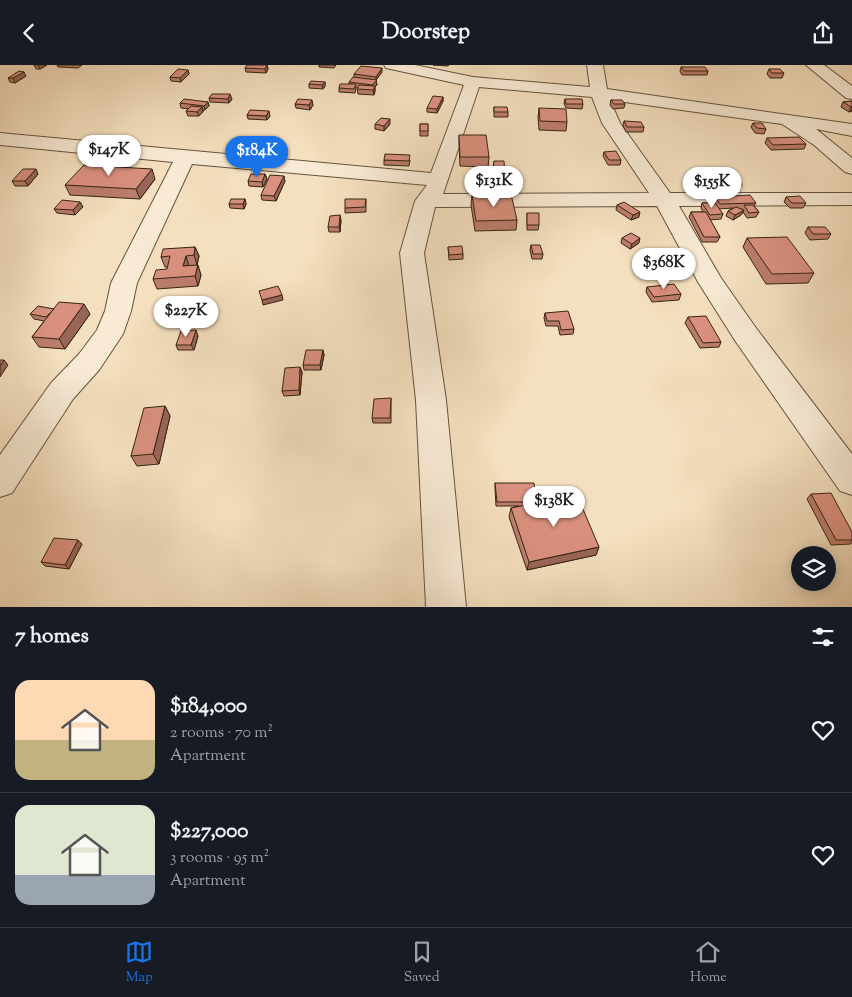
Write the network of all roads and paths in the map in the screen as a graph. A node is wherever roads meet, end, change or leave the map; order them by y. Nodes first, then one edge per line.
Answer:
1 (595, 65) edge
2 (814, 65) edge
3 (399, 66) edge
4 (473, 83) junction
5 (598, 93) junction
6 (852, 94) edge
7 (787, 119) junction
8 (852, 130) edge
9 (0, 139) edge
10 (186, 156) junction
11 (852, 168) edge
12 (439, 180) junction
13 (852, 199) edge
14 (426, 201) junction
15 (665, 201) junction
16 (852, 480) edge
17 (0, 483) edge
18 (446, 607) edge

1 - 5 street
2 - 6 street
3 - 4 street
4 - 5 street
4 - 12 street
5 - 7 street
5 - 15 street
7 - 8 street
7 - 11 street
9 - 10 street
10 - 12 street
10 - 17 street
12 - 14 street
13 - 15 street
14 - 15 street
14 - 18 street
15 - 16 street

